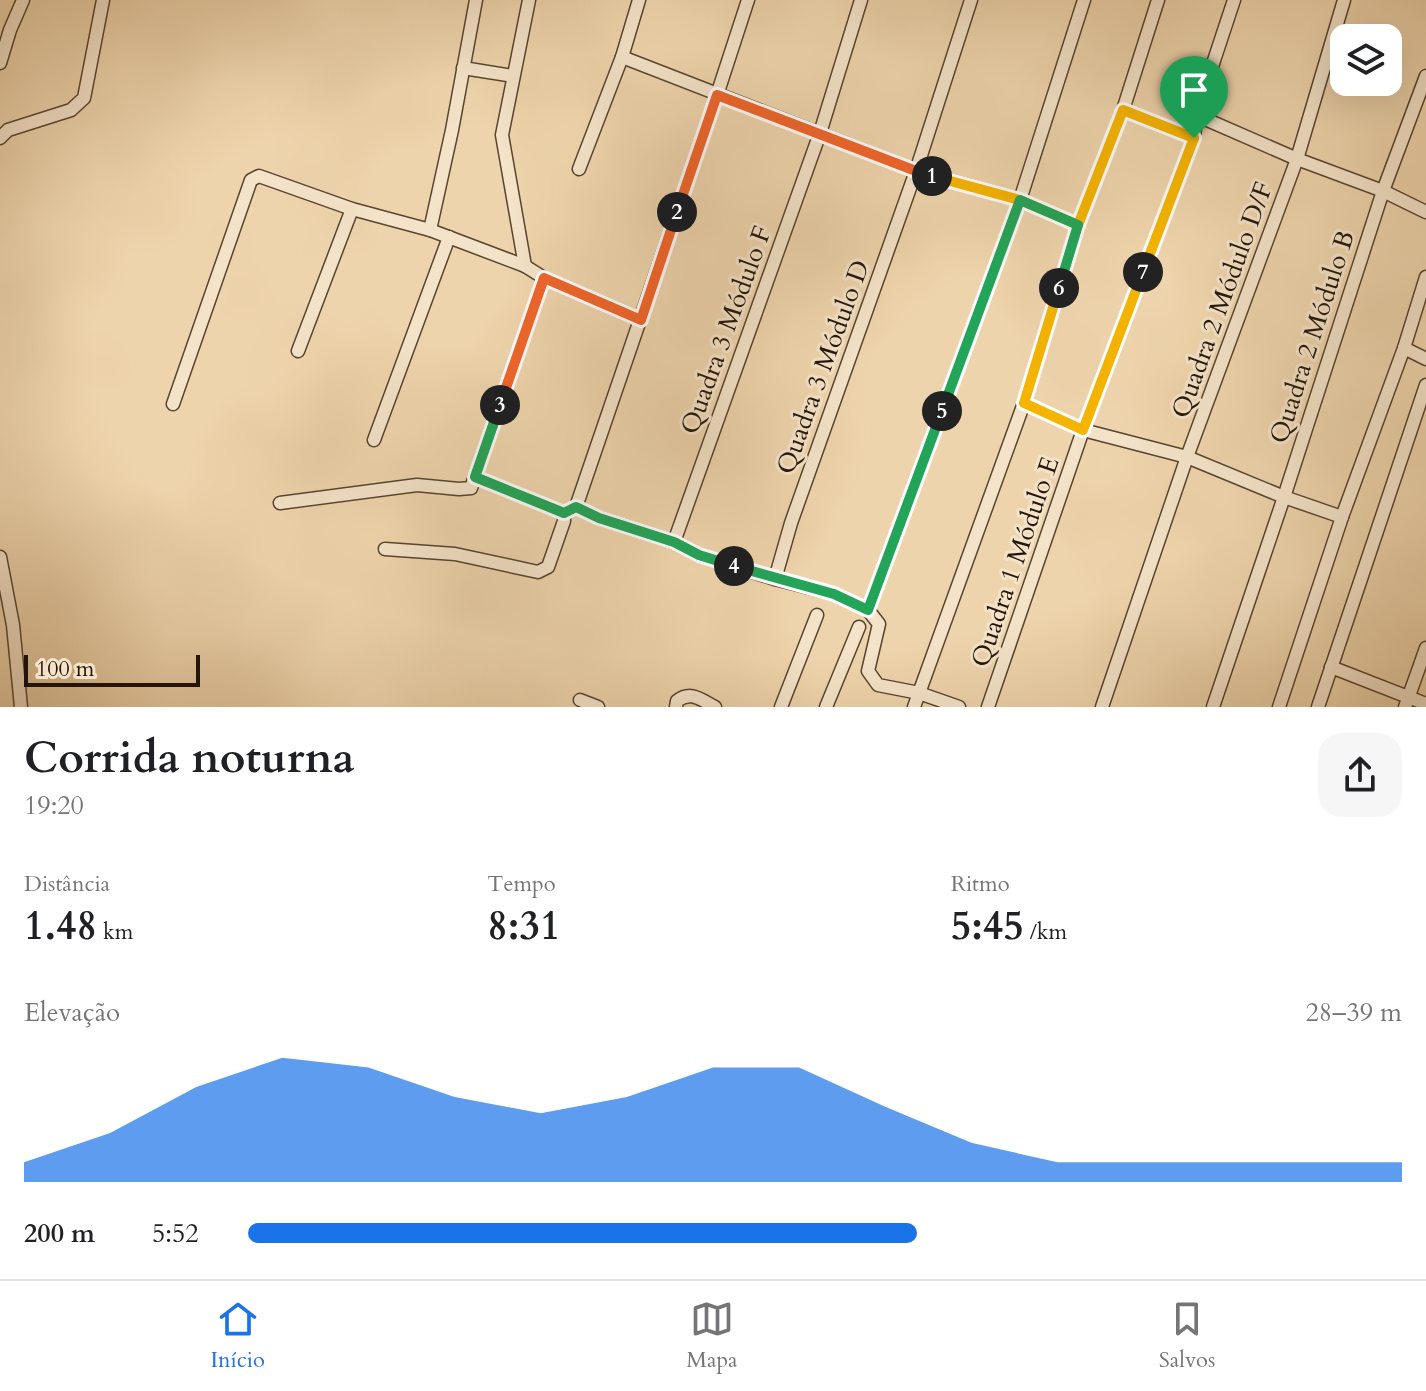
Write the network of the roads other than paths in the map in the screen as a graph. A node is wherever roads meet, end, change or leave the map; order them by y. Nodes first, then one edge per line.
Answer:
1 (23, 0) edge
2 (103, 0) edge
3 (476, 0) edge
4 (529, 0) edge
5 (639, 0) edge
6 (748, 0) edge
7 (861, 0) edge
8 (971, 0) edge
9 (1084, 0) edge
10 (1158, 0) edge
11 (1234, 0) edge
12 (1344, 0) edge
13 (622, 57) junction
14 (0, 63) edge
15 (463, 68) junction
16 (513, 76) junction
17 (1426, 76) edge
18 (717, 95) junction
19 (1123, 110) junction
20 (1196, 115) junction
21 (820, 133) junction
22 (0, 138) edge
23 (1194, 138) junction
24 (1297, 159) junction
25 (579, 169) dead end
26 (916, 171) junction
27 (1383, 191) junction
28 (1020, 200) junction
29 (352, 209) junction
30 (1426, 212) edge
31 (1078, 225) junction
32 (430, 230) junction
33 (449, 237) junction
34 (525, 266) junction
35 (1426, 277) edge
36 (544, 278) junction
37 (641, 320) junction
38 (1404, 348) junction
39 (298, 351) dead end
40 (1426, 359) edge
41 (1426, 385) edge
42 (1024, 403) junction
43 (173, 404) dead end
44 (1083, 430) junction
45 (374, 440) dead end
46 (1187, 457) junction
47 (475, 477) junction
48 (1284, 497) junction
49 (280, 503) dead end
50 (570, 510) junction
51 (1342, 517) junction
52 (674, 542) junction
53 (385, 549) dead end
54 (0, 557) edge
55 (775, 579) junction
56 (868, 610) junction
57 (817, 615) dead end
58 (859, 627) dead end
59 (1426, 648) edge
60 (1331, 667) junction
61 (919, 693) junction
62 (580, 700) dead end
63 (1407, 702) edge
64 (1426, 704) edge
65 (21, 707) edge
66 (598, 707) edge
67 (676, 707) edge
68 (715, 707) edge
69 (781, 707) edge
70 (826, 707) edge
71 (914, 707) edge
72 (959, 707) edge
73 (988, 707) edge
74 (1102, 707) edge
75 (1213, 707) edge
76 (1279, 707) edge
77 (1318, 707) edge

1 - 14 street
2 - 22 street
3 - 15 street
4 - 16 street
5 - 13 street
6 - 18 street
7 - 21 street, Quadra 3 Módulo F
8 - 26 street, Quadra 3 Módulo D
9 - 28 street
10 - 19 street
11 - 20 street, Quadra 1 Módulo E
12 - 24 street, Quadra 2 Módulo D/F
13 - 18 street
13 - 25 street
15 - 16 street
15 - 32 street
16 - 34 street
17 - 27 street, Quadra 2 Módulo B
18 - 21 street
18 - 37 street
19 - 23 street
19 - 31 street
20 - 23 street, Quadra 1 Módulo E
20 - 24 street
21 - 26 street
21 - 52 street, Quadra 3 Módulo F
23 - 44 street, Quadra 1 Módulo E
24 - 27 street
24 - 46 street, Quadra 2 Módulo D/F
26 - 28 street
26 - 55 street, Quadra 3 Módulo D
27 - 30 street
27 - 48 street, Quadra 2 Módulo B
28 - 31 street
28 - 56 street
29 - 32 street
29 - 39 street
29 - 43 street
31 - 42 street
32 - 33 street
33 - 34 street
33 - 45 street
34 - 36 street
35 - 38 street
36 - 37 street
36 - 47 street
37 - 50 street
38 - 40 street
38 - 51 street
41 - 60 street
42 - 44 street
42 - 61 street
44 - 46 street
44 - 73 street, Quadra 1 Módulo E
46 - 48 street
46 - 74 street, Quadra 2 Módulo D/F
47 - 49 street
47 - 50 street
48 - 51 street
48 - 75 street, Quadra 2 Módulo B
50 - 52 street
50 - 53 street
51 - 76 street
52 - 55 street
54 - 65 street
55 - 56 street
56 - 61 street
57 - 69 street
58 - 70 street
59 - 63 street
60 - 63 street
60 - 77 street
61 - 71 street
61 - 72 street
62 - 66 street
63 - 64 street
67 - 68 street

